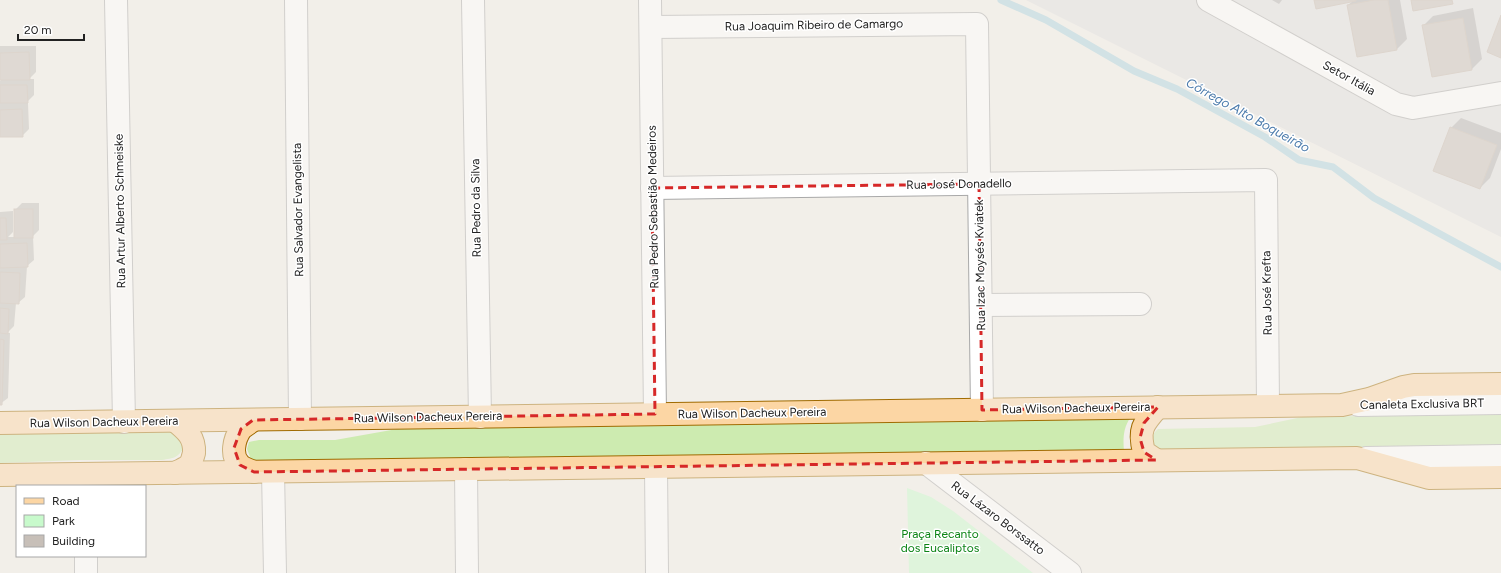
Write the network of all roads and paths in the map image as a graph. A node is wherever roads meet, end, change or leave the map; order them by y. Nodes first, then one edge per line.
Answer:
1 (116, 0) edge
2 (296, 0) edge
3 (473, 0) edge
4 (650, 0) edge
5 (1208, 0) edge
6 (977, 24) joint
7 (650, 27) junction
8 (1501, 93) edge
9 (1266, 180) joint
10 (979, 184) junction
11 (652, 188) junction
12 (1140, 304) dead end
13 (980, 305) junction
14 (1501, 384) edge
15 (1501, 403) edge
16 (1342, 405) junction
17 (1268, 406) junction
18 (1158, 407) junction
19 (982, 410) junction
20 (655, 414) junction
21 (480, 417) junction
22 (300, 419) junction
23 (253, 420) junction
24 (176, 421) junction
25 (124, 422) junction
26 (0, 423) edge
27 (1501, 456) edge
28 (1357, 458) junction
29 (1156, 460) junction
30 (926, 463) junction
31 (656, 467) junction
32 (466, 469) junction
33 (263, 472) junction
34 (175, 473) junction
35 (0, 475) edge
36 (1501, 477) edge
37 (85, 480) edge
38 (86, 557) edge
39 (86, 573) edge
40 (275, 573) edge
41 (467, 573) edge
42 (657, 573) edge
43 (1070, 573) edge

1 - 25 street, Rua Artur Alberto Schmeiske
2 - 22 street, Rua Salvador Evangelista
3 - 21 street, Rua Pedro da Silva
4 - 7 street, Rua Pedro Sebastião Medeiros
5 - 8 street, Setor Itália
6 - 7 street, Rua Joaquim Ribeiro de Camargo
6 - 10 street, Rua Izac Moysés Kviatek
7 - 11 street, Rua Pedro Sebastião Medeiros
9 - 10 street, Rua José Donadello
9 - 17 street, Rua José Krefta
10 - 11 street, Rua José Donadello
10 - 13 street, Rua Izac Moysés Kviatek
11 - 20 street, Rua Pedro Sebastião Medeiros
12 - 13 street
13 - 19 street, Rua Izac Moysés Kviatek
14 - 16 main road, Rua Wilson Dacheux Pereira
15 - 16 street, Canaleta Exclusiva BRT
16 - 17 main road, Rua Wilson Dacheux Pereira
17 - 18 main road, Rua Wilson Dacheux Pereira
18 - 19 main road, Rua Wilson Dacheux Pereira
18 - 29 main road
19 - 20 main road, Rua Wilson Dacheux Pereira
20 - 21 main road, Rua Wilson Dacheux Pereira
21 - 22 main road, Rua Wilson Dacheux Pereira
22 - 23 main road, Rua Wilson Dacheux Pereira
23 - 24 main road, Rua Wilson Dacheux Pereira
23 - 33 main road
24 - 25 main road, Rua Wilson Dacheux Pereira
24 - 34 main road
25 - 26 main road, Rua Wilson Dacheux Pereira
27 - 28 street
28 - 29 main road
28 - 36 main road
29 - 30 main road
30 - 31 main road
30 - 43 street, Rua Lázaro Borssatto
31 - 32 main road
31 - 42 street
32 - 33 main road
32 - 41 street
33 - 34 main road
33 - 40 street
34 - 37 main road
35 - 37 main road
38 - 39 street

